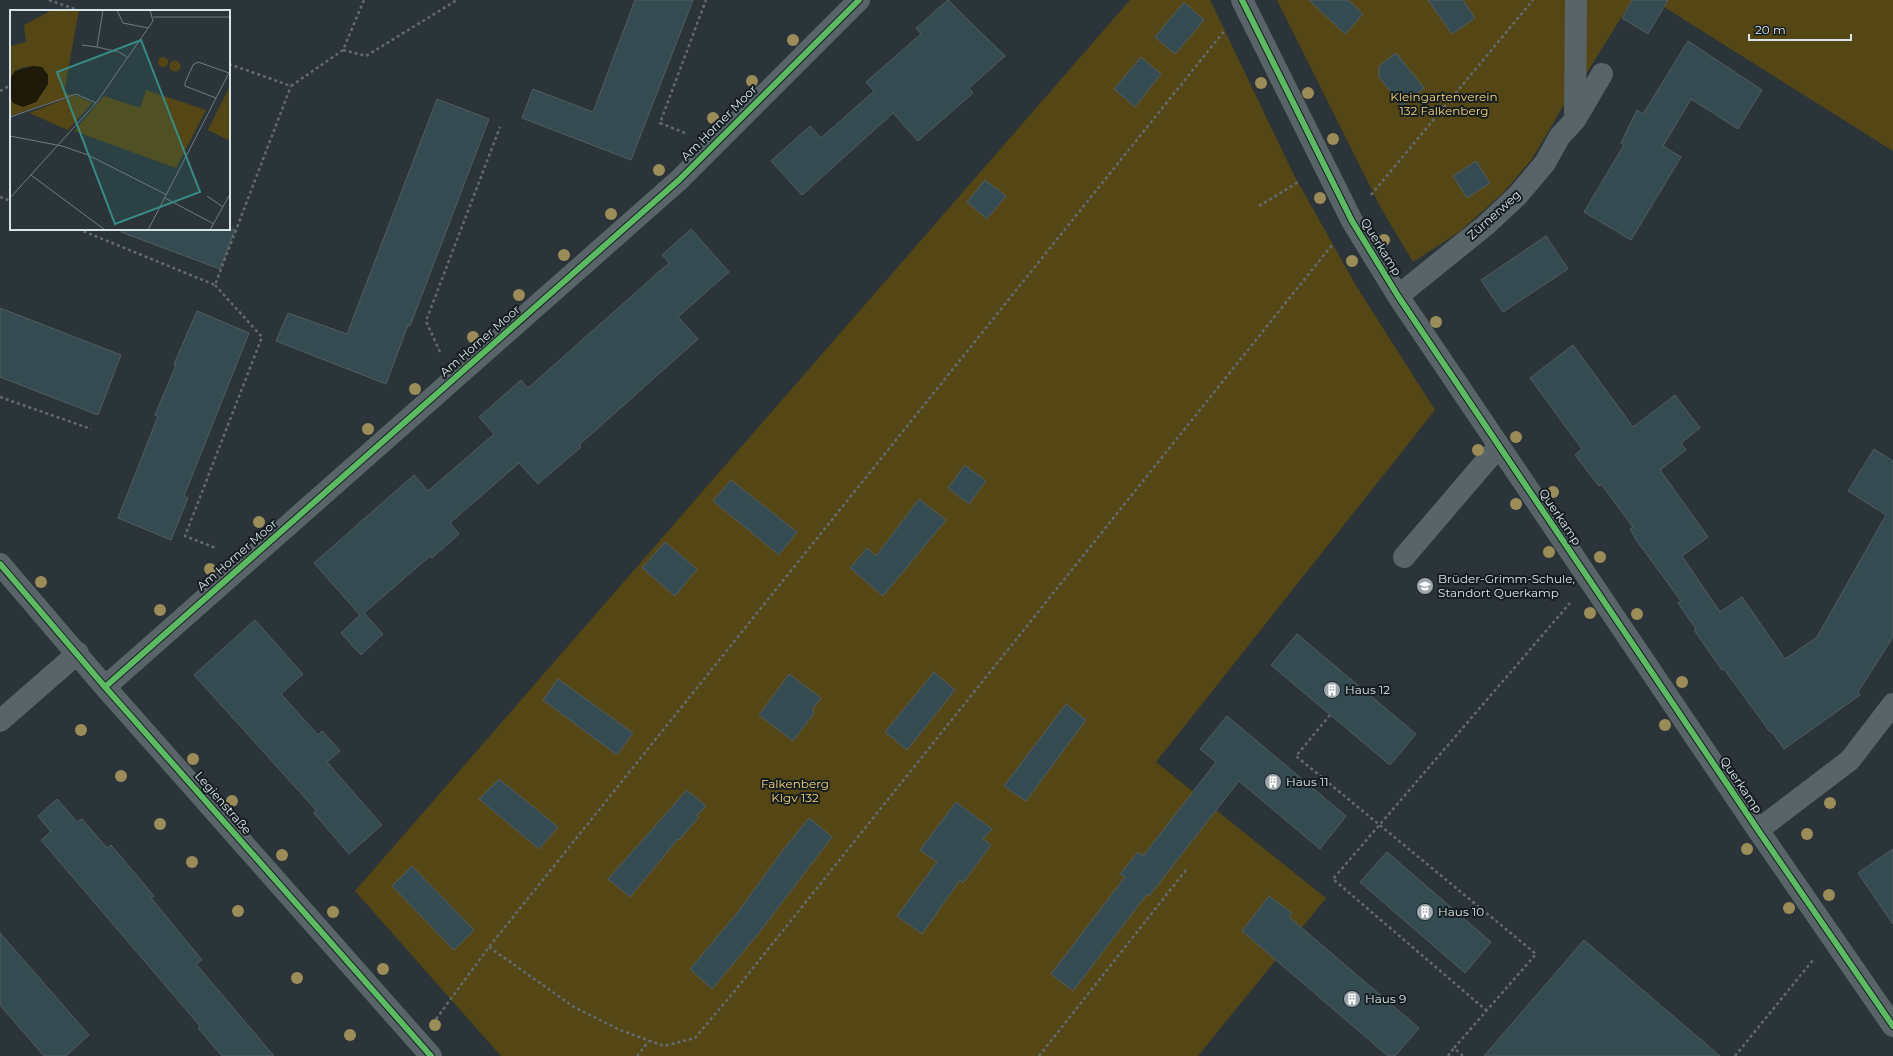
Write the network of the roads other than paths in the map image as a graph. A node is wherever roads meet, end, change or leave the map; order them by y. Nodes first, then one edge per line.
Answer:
1 (859, 0) edge
2 (1576, 0) edge
3 (1243, 3) edge
4 (1602, 74) dead end
5 (1574, 120) junction
6 (1398, 296) junction
7 (1499, 446) junction
8 (1404, 557) dead end
9 (0, 564) edge
10 (78, 653) junction
11 (105, 687) junction
12 (1893, 704) edge
13 (0, 721) edge
14 (1758, 830) junction
15 (1893, 1026) edge
16 (424, 1048) edge

1 - 11 street, Am Horner Moor
2 - 5 street
3 - 6 street, Querkamp
4 - 5 street, Zürnerweg
5 - 6 street, Zürnerweg
6 - 7 street, Querkamp
7 - 8 street
7 - 14 street, Querkamp
9 - 10 street, Legienstraße
10 - 11 street, Legienstraße
10 - 13 street
11 - 16 street, Legienstraße
12 - 14 street
14 - 15 street, Querkamp

